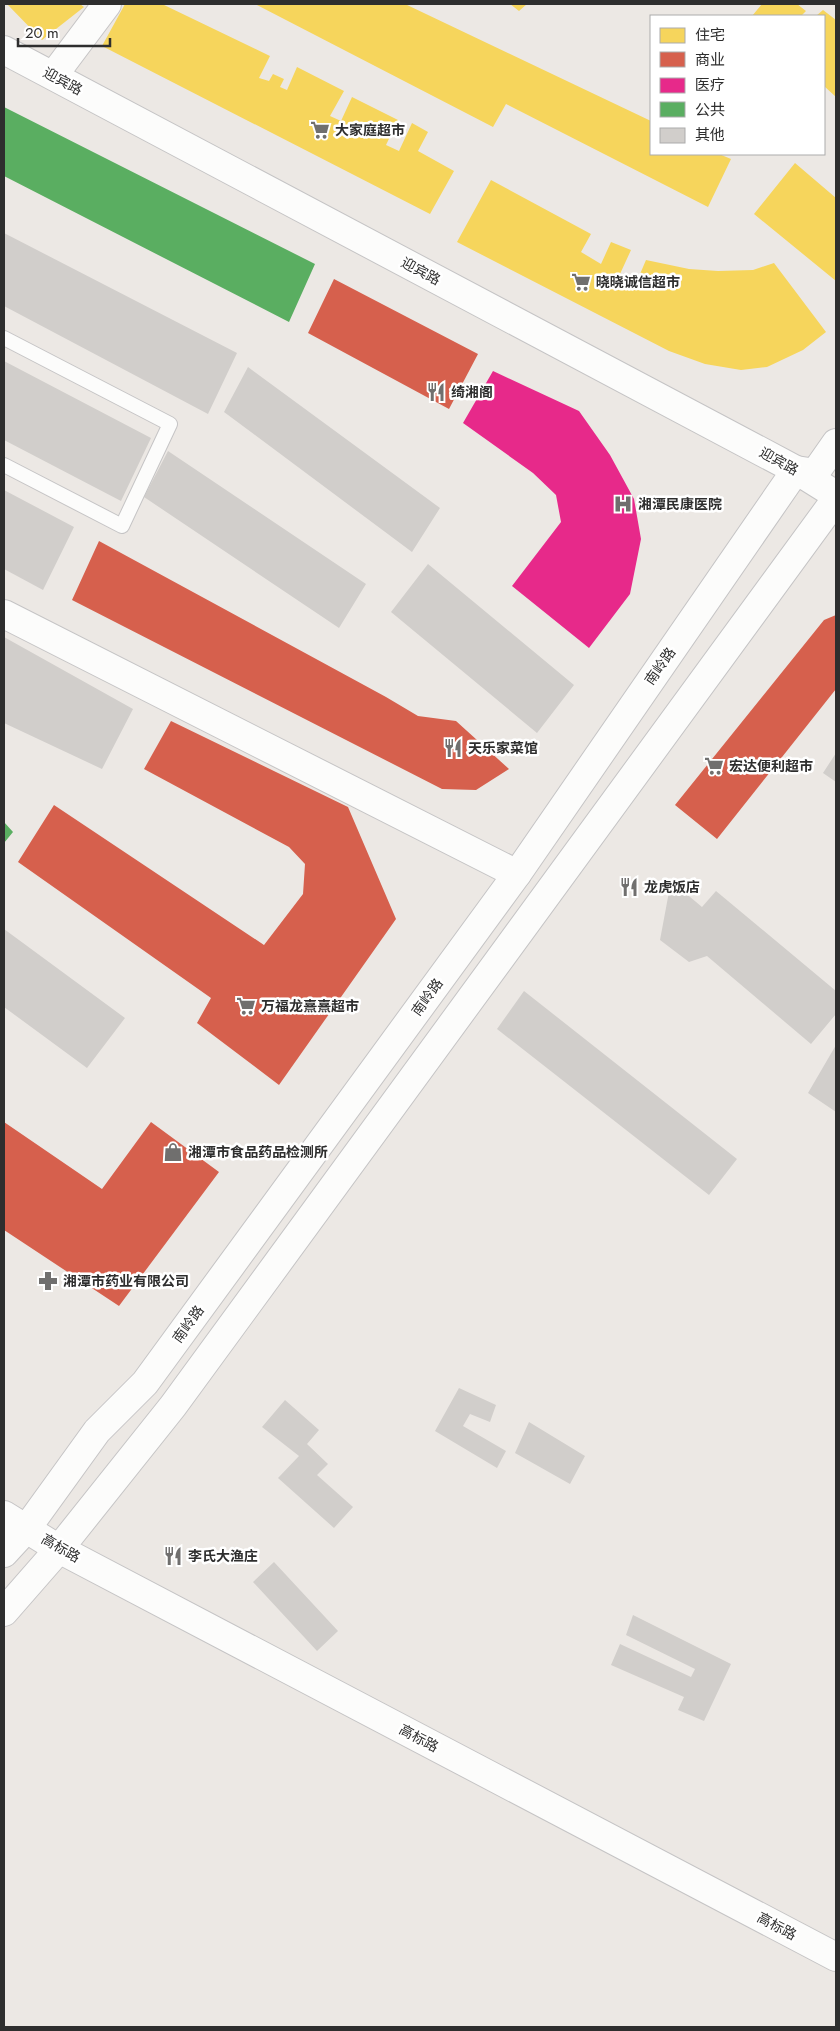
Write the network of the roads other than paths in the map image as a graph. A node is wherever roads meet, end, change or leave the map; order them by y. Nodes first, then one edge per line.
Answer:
1 (107, 4) edge
2 (4, 50) edge
3 (53, 76) junction
4 (4, 338) edge
5 (836, 443) edge
6 (4, 465) edge
7 (796, 470) junction
8 (836, 497) edge
9 (4, 614) edge
10 (517, 874) junction
11 (15, 1522) edge
12 (59, 1549) junction
13 (4, 1553) edge
14 (4, 1612) edge
15 (836, 1957) edge

1 - 3 street
2 - 3 street, 迎宾路
3 - 7 street, 迎宾路
4 - 6 lane
5 - 7 street
7 - 8 street, 迎宾路
7 - 10 street, 南岭路
8 - 12 street
9 - 10 street
10 - 11 street, 南岭路
11 - 12 street, 高标路
11 - 13 street, 南岭路
12 - 14 street
12 - 15 street, 高标路

